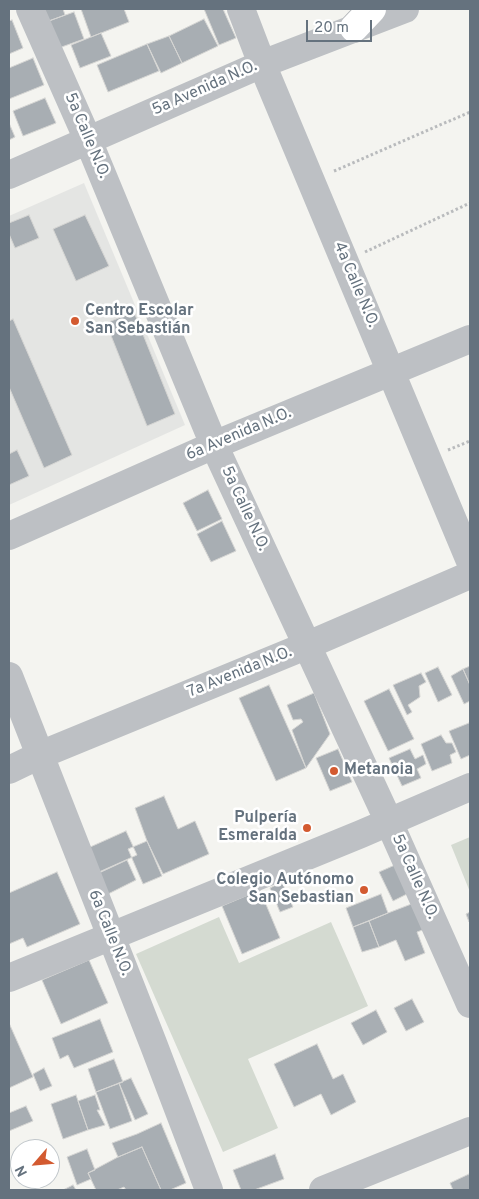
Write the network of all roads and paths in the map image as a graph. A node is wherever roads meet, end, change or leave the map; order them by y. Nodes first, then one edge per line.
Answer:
1 (30, 9) edge
2 (241, 9) edge
3 (404, 9) edge
4 (363, 19) edge
5 (262, 64) junction
6 (470, 112) edge
7 (88, 140) junction
8 (9, 175) edge
9 (310, 181) junction
10 (470, 203) edge
11 (344, 262) junction
12 (470, 339) edge
13 (391, 371) junction
14 (214, 445) junction
15 (9, 536) edge
16 (470, 561) edge
17 (470, 575) edge
18 (308, 645) junction
19 (9, 676) edge
20 (40, 756) junction
21 (9, 770) edge
22 (470, 787) edge
23 (389, 822) junction
24 (110, 937) junction
25 (9, 978) edge
26 (470, 1004) edge
27 (470, 1131) edge
28 (209, 1190) edge
29 (323, 1190) edge

1 - 7 street, 5a Calle N.O.
2 - 5 street, 4a Calle N.O.
3 - 4 street, 5a Avenida N.O.
4 - 5 street, 5a Avenida N.O.
5 - 7 street, 5a Avenida N.O.
5 - 9 street, 4a Calle N.O.
6 - 9 path
7 - 8 street, 5a Avenida N.O.
7 - 14 street, 5a Calle N.O.
9 - 11 street, 4a Calle N.O.
10 - 11 path
11 - 13 street, 4a Calle N.O.
12 - 13 street, 6a Avenida N.O.
13 - 14 street, 6a Avenida N.O.
13 - 16 street, 4a Calle N.O.
14 - 15 street, 6a Avenida N.O.
14 - 18 street, 5a Calle N.O.
17 - 18 street, 7a Avenida N.O.
18 - 20 street, 7a Avenida N.O.
18 - 23 street, 5a Calle N.O.
19 - 20 street, 6a Calle N.O.
20 - 21 street, 7a Avenida N.O.
20 - 24 street, 6a Calle N.O.
22 - 23 street
23 - 24 street
23 - 26 street, 5a Calle N.O.
24 - 25 street
24 - 28 street, 6a Calle N.O.
27 - 29 street

